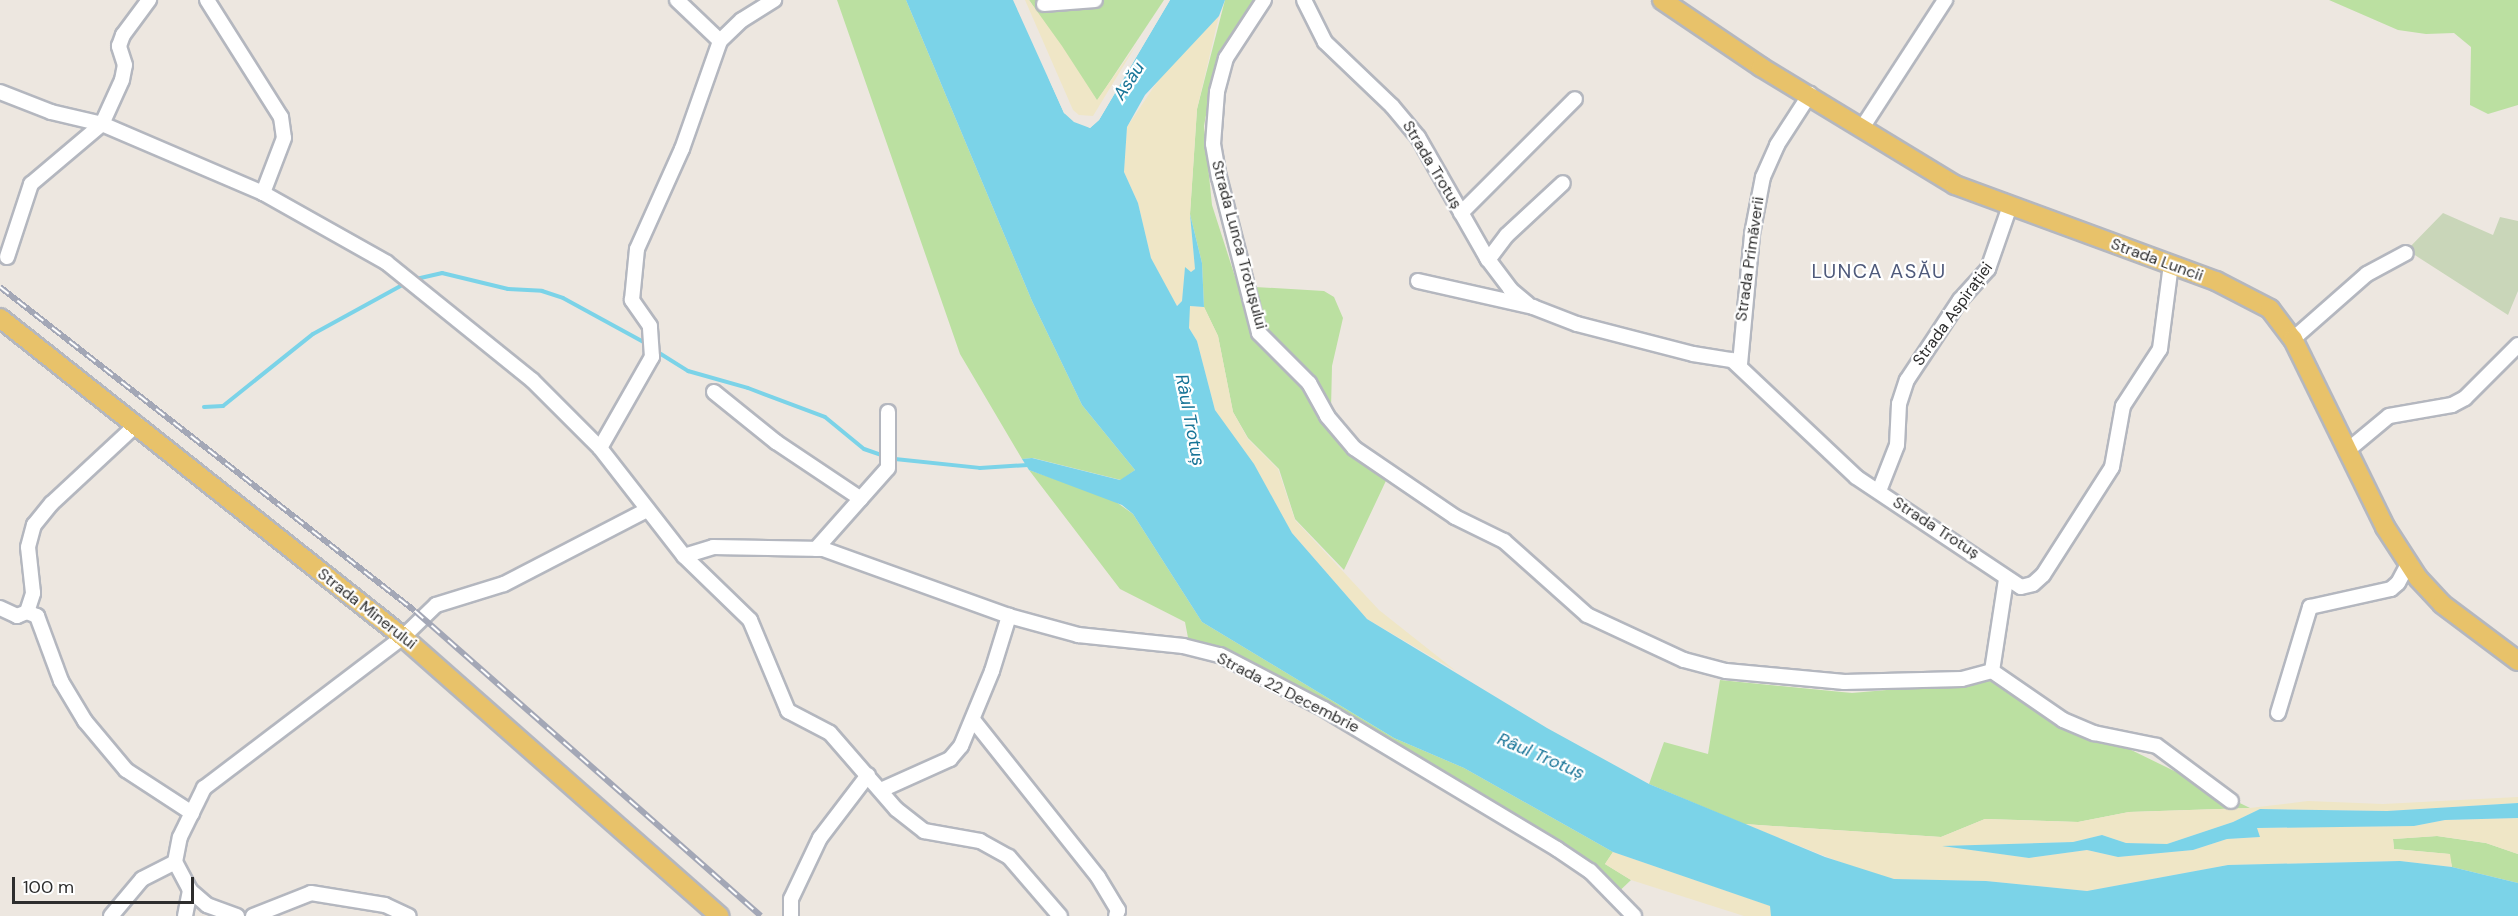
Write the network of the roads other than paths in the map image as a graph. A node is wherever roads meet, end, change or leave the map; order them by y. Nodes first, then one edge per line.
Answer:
1 (149, 0) edge
2 (207, 0) edge
3 (676, 0) edge
4 (774, 0) edge
5 (1095, 0) edge
6 (1264, 0) edge
7 (1304, 0) edge
8 (1662, 0) edge
9 (1945, 0) edge
10 (1044, 4) dead end
11 (720, 41) junction
12 (0, 92) edge
13 (1810, 94) junction
14 (1575, 99) dead end
15 (102, 124) junction
16 (1862, 128) junction
17 (1563, 183) dead end
18 (263, 193) junction
19 (2010, 206) junction
20 (1461, 213) junction
21 (2406, 253) dead end
22 (7, 257) dead end
23 (1488, 260) junction
24 (2171, 264) junction
25 (1418, 281) dead end
26 (1533, 307) junction
27 (0, 318) edge
28 (2293, 339) junction
29 (2518, 345) edge
30 (1740, 364) junction
31 (714, 392) dead end
32 (888, 412) dead end
33 (137, 424) junction
34 (600, 448) junction
35 (2348, 450) junction
36 (1880, 491) junction
37 (861, 500) junction
38 (647, 510) junction
39 (816, 549) junction
40 (684, 556) junction
41 (2408, 564) junction
42 (2006, 579) junction
43 (0, 608) edge
44 (27, 612) junction
45 (1009, 616) junction
46 (403, 637) junction
47 (2518, 661) edge
48 (1992, 671) junction
49 (2278, 713) dead end
50 (974, 721) junction
51 (868, 775) junction
52 (881, 790) junction
53 (2231, 801) dead end
54 (192, 813) junction
55 (175, 862) junction
56 (190, 890) junction
57 (111, 916) edge
58 (184, 916) edge
59 (237, 916) edge
60 (253, 916) edge
61 (409, 916) edge
62 (720, 916) edge
63 (791, 916) edge
64 (1060, 916) edge
65 (1116, 916) edge
66 (1634, 916) edge

1 - 15 street
2 - 18 street
3 - 11 street
4 - 11 street
5 - 10 street
6 - 48 street, Strada Lunca Trotușului
7 - 20 street, Strada Trotuș
8 - 13 main road, Strada Luncii
9 - 16 street
11 - 34 street
12 - 15 street
13 - 16 main road, Strada Luncii
13 - 30 street, Strada Primăverii
14 - 20 street
15 - 18 street
15 - 22 street
16 - 19 main road, Strada Luncii
17 - 23 street
18 - 34 street
19 - 24 main road, Strada Luncii
19 - 36 street, Strada Aspirației
20 - 23 street, Strada Trotuș
21 - 28 street
23 - 26 street, Strada Trotuș
24 - 28 main road, Strada Luncii
24 - 42 street
25 - 26 street, Strada Trotuș
26 - 30 street, Strada Trotuș
27 - 33 main road, Strada Minerului
28 - 35 main road, Strada Luncii
29 - 35 street
30 - 36 street, Strada Trotuș
31 - 37 street
32 - 37 street
33 - 44 street
33 - 46 main road, Strada Minerului
34 - 38 street
35 - 41 main road, Strada Luncii
36 - 42 street, Strada Trotuș
37 - 39 street
38 - 40 street
38 - 46 street
39 - 40 street, Strada 22 Decembrie
39 - 45 street, Strada 22 Decembrie
40 - 51 street
41 - 47 main road, Strada Luncii
41 - 49 street
42 - 48 street
43 - 44 street
44 - 54 street
45 - 50 street
45 - 66 street, Strada 22 Decembrie
46 - 54 street
46 - 62 main road, Strada Minerului
48 - 53 street
50 - 52 street
50 - 65 street
51 - 52 street
51 - 63 street
52 - 64 street
54 - 55 street
55 - 56 street
55 - 57 street
56 - 58 street
56 - 59 street
60 - 61 street

